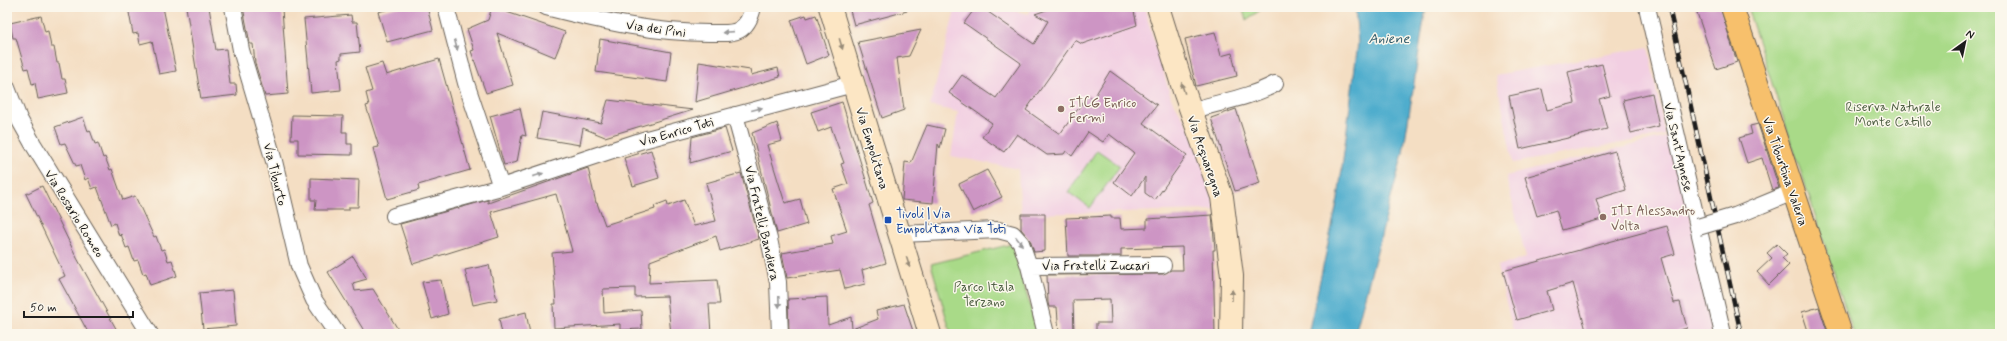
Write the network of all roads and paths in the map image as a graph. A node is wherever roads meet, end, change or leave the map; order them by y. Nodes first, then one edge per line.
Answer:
1 (233, 7) edge
2 (446, 7) edge
3 (546, 7) edge
4 (753, 7) edge
5 (830, 7) edge
6 (1158, 7) edge
7 (1647, 7) edge
8 (1732, 7) edge
9 (853, 84) junction
10 (1275, 84) dead end
11 (7, 88) edge
12 (1191, 111) junction
13 (735, 114) junction
14 (502, 187) junction
15 (1793, 192) junction
16 (394, 216) dead end
17 (1698, 227) junction
18 (900, 234) junction
19 (1163, 265) dead end
20 (1029, 266) junction
21 (329, 327) edge
22 (150, 334) edge
23 (337, 334) edge
24 (780, 334) edge
25 (930, 334) edge
26 (1046, 334) edge
27 (1231, 334) edge
28 (1723, 334) edge
29 (1842, 334) edge

1 - 21 street, Via Tiburto
2 -> 14 street
4 -> 3 street, Via dei Pini
5 -> 9 main road, Via Empolitana
12 -> 6 main road, Via Acquaregna
7 - 17 street, Via Sant'Agnese
8 - 15 main road, Via Tiburtina Valeria
13 -> 9 street, Via Enrico Toti
9 - 18 main road, Via Empolitana
10 - 12 street
11 - 22 street, Via Rosario Romeo
27 -> 12 main road, Via Acquaregna
14 -> 13 street, Via Enrico Toti
13 -> 24 street, Via Fratelli Bandiera
14 - 16 street, Via Enrico Toti
15 - 17 street, bridge
15 - 29 main road, Via Tiburtina Valeria
17 - 28 street, Via Sant'Agnese
18 -> 20 street
18 -> 25 main road, Via Empolitana
19 - 20 street, Via Fratelli Zuccari
20 - 26 street
21 - 23 street, Via Tiburto

